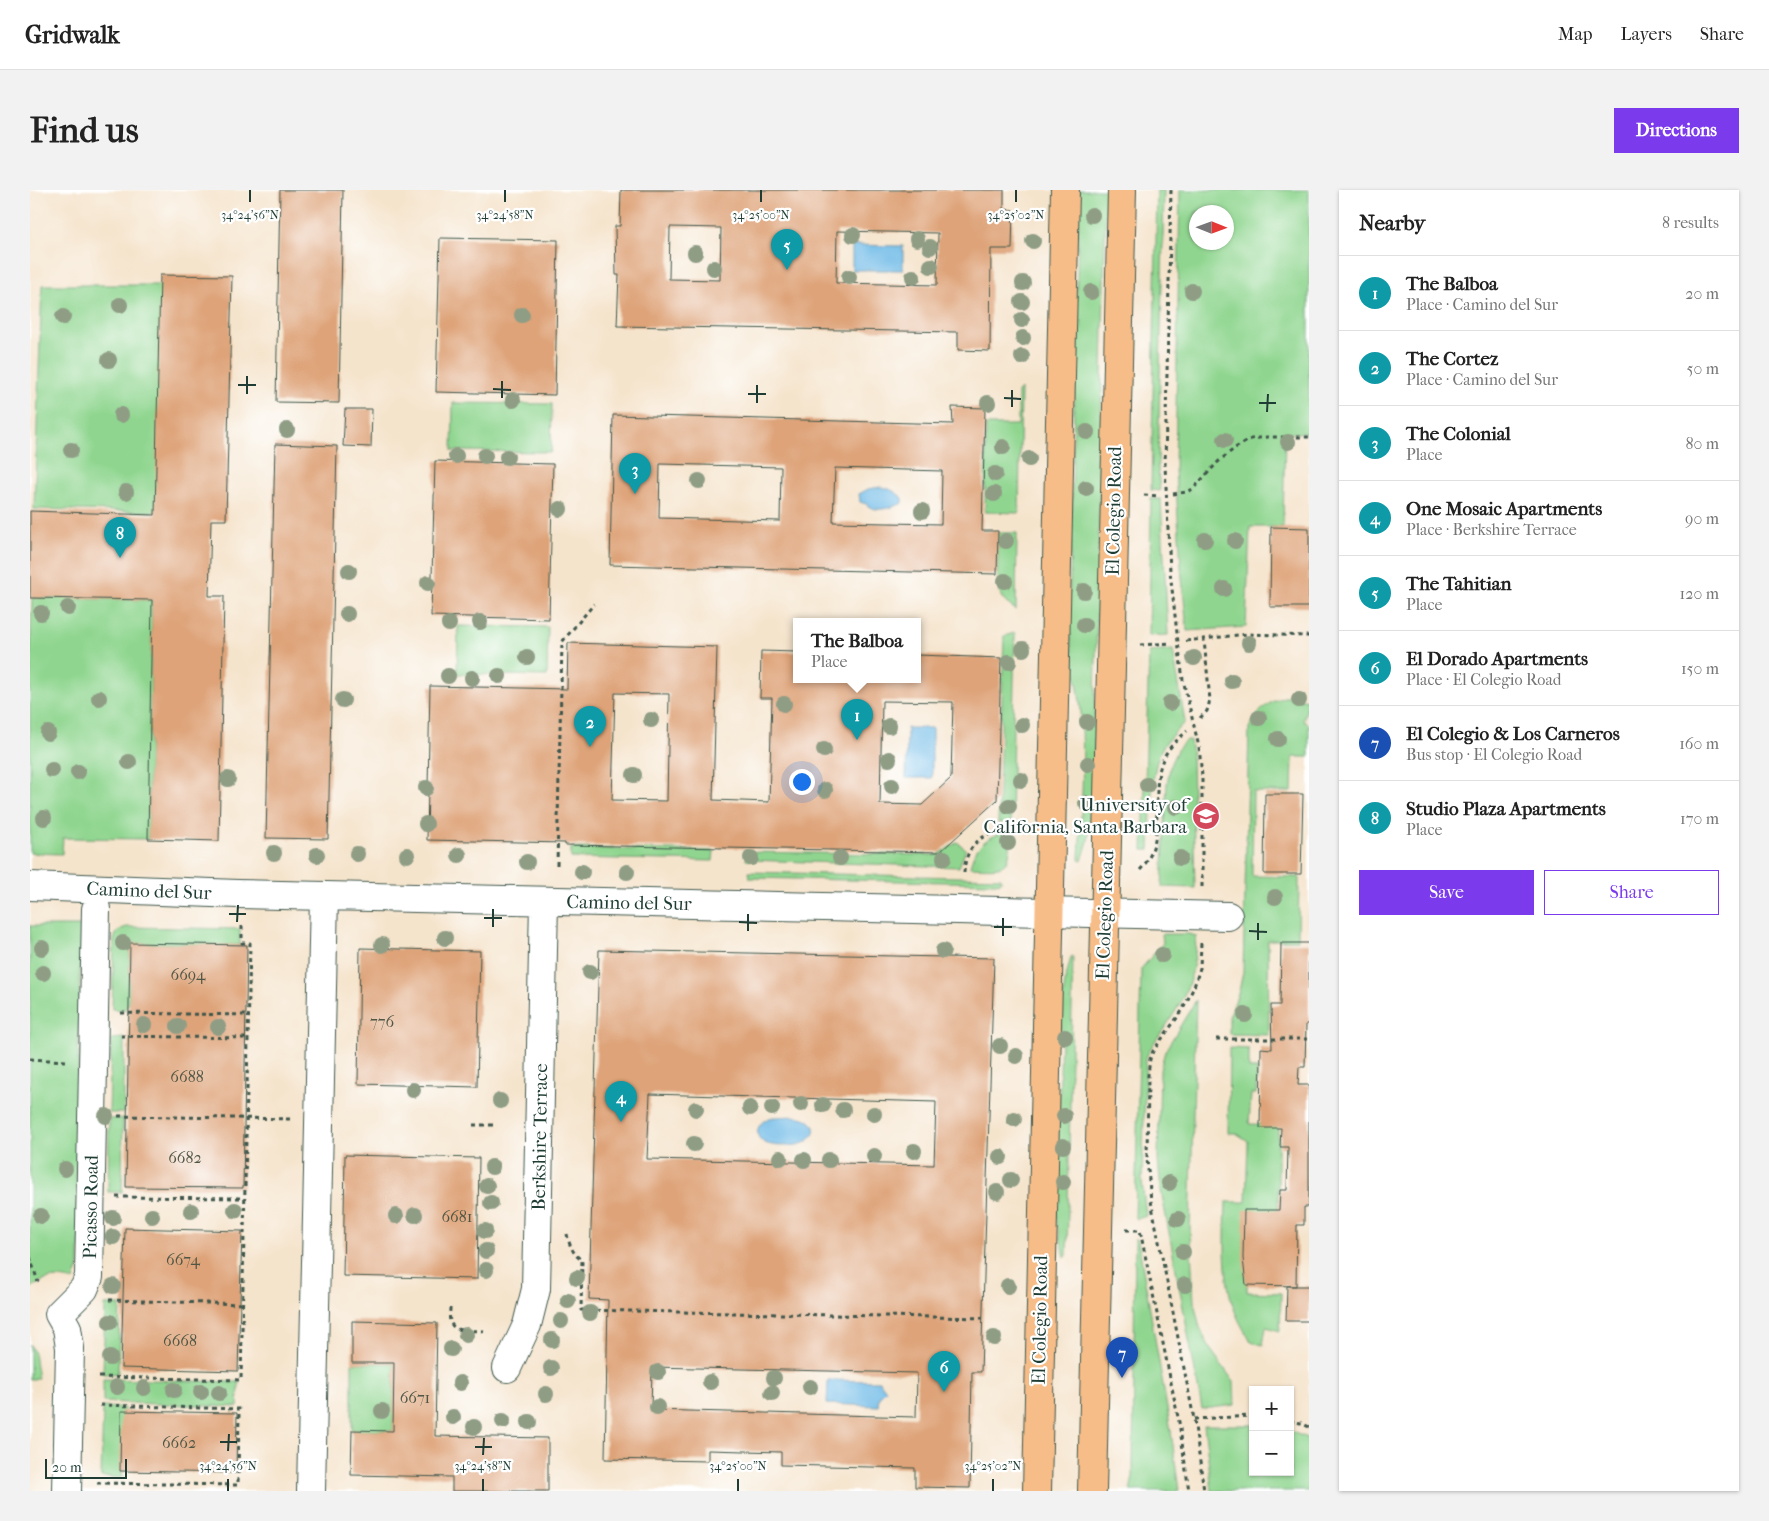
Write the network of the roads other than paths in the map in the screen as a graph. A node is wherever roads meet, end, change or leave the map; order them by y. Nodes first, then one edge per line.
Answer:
1 (1065, 190) edge
2 (1122, 190) edge
3 (30, 886) edge
4 (324, 896) junction
5 (544, 901) junction
6 (96, 909) dead end
7 (1049, 912) junction
8 (1105, 912) junction
9 (1228, 916) dead end
10 (507, 1368) dead end
11 (67, 1491) edge
12 (311, 1491) edge
13 (1037, 1491) edge
14 (1092, 1491) edge

1 - 7 main road, El Colegio Road
2 - 8 main road, El Colegio Road
3 - 4 street, Camino del Sur
4 - 5 street, Camino del Sur
4 - 12 street
5 - 7 street, Camino del Sur
5 - 10 street, Berkshire Terrace
6 - 11 street, Picasso Road
7 - 8 street, Camino del Sur
7 - 13 main road, El Colegio Road
8 - 9 street, Camino del Sur
8 - 14 main road, El Colegio Road

